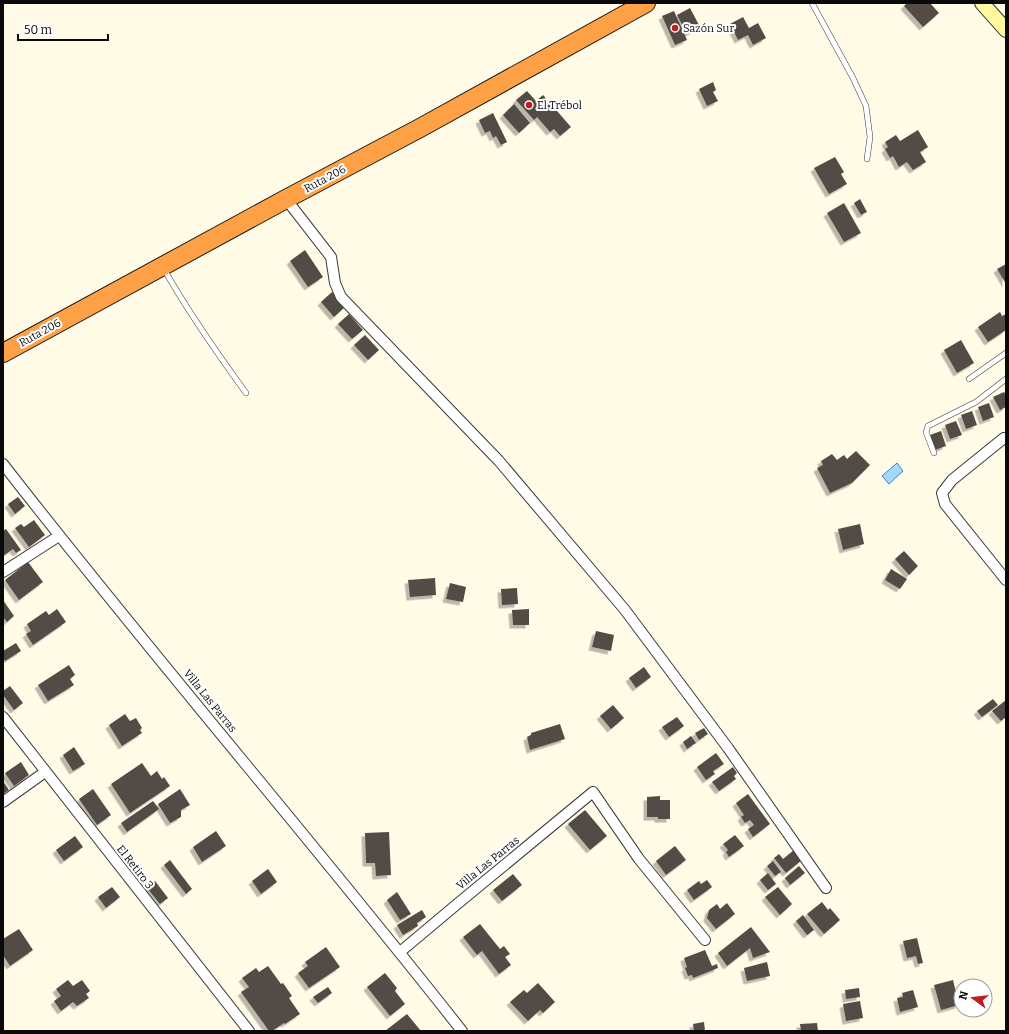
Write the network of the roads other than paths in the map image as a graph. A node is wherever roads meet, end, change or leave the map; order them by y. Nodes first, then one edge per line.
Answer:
1 (646, 3) edge
2 (812, 3) edge
3 (982, 3) edge
4 (1006, 30) edge
5 (867, 159) dead end
6 (286, 199) junction
7 (163, 266) junction
8 (3, 353) edge
9 (1006, 353) edge
10 (969, 379) dead end
11 (1006, 379) edge
12 (246, 393) dead end
13 (1006, 438) edge
14 (934, 453) dead end
15 (3, 464) edge
16 (59, 536) junction
17 (3, 572) edge
18 (1006, 580) edge
19 (3, 717) edge
20 (45, 772) junction
21 (3, 802) edge
22 (826, 888) dead end
23 (705, 940) dead end
24 (400, 952) junction
25 (249, 1031) edge
26 (462, 1031) edge

1 - 6 highway, Ruta 206
2 - 5 lane
3 - 4 street
6 - 7 highway, Ruta 206
6 - 22 street
7 - 8 highway, Ruta 206
7 - 12 lane
9 - 10 lane
11 - 14 lane
13 - 18 street
15 - 16 street, Villa Las Parras
16 - 17 street
16 - 24 street, Villa Las Parras
19 - 20 street, El Retiro 3
20 - 21 street
20 - 25 street, El Retiro 3
23 - 24 street, Villa Las Parras
24 - 26 street, Villa Las Parras

